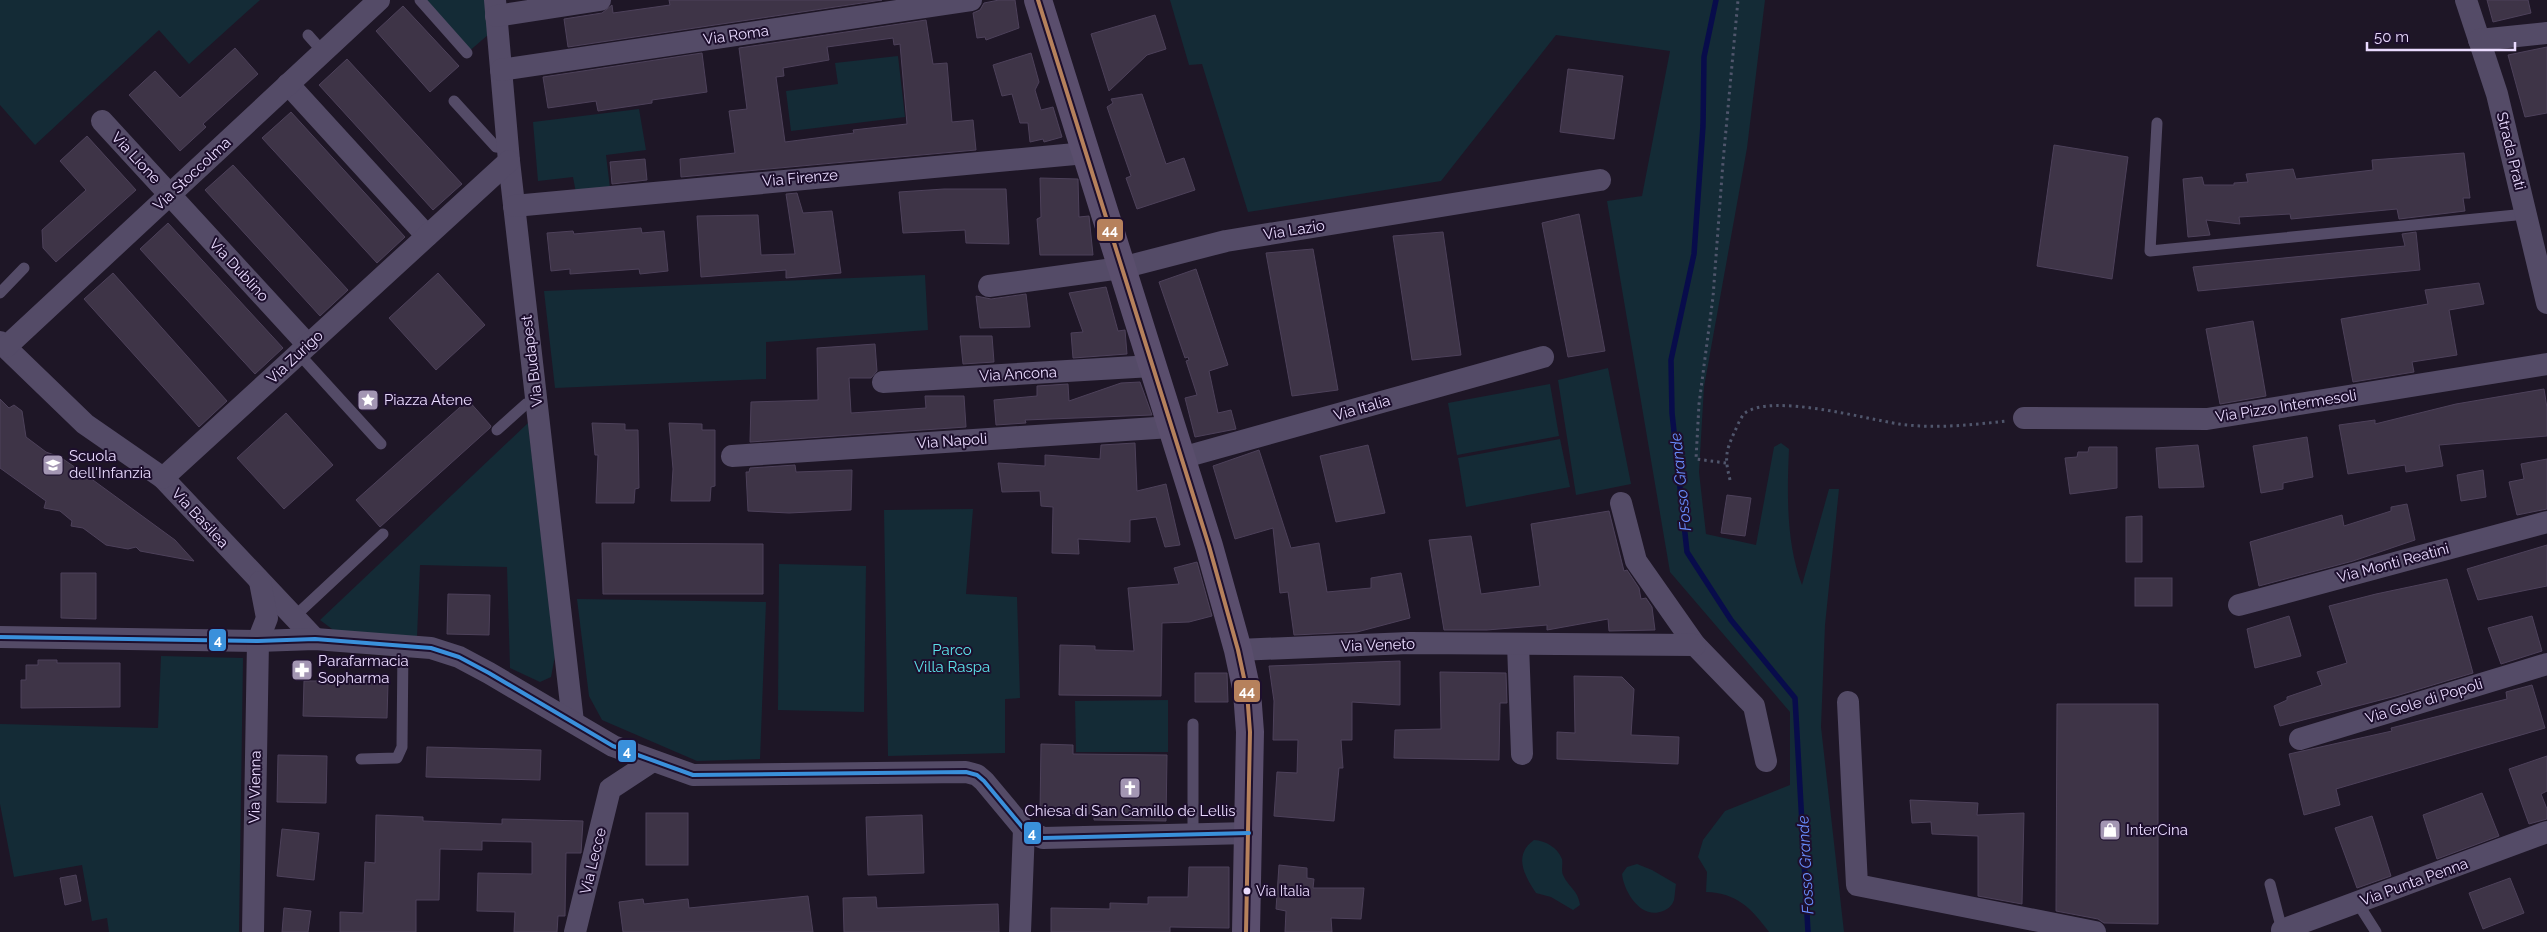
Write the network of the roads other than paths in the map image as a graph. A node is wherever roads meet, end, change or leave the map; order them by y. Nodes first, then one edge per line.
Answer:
1 (379, 0) edge
2 (420, 0) edge
3 (600, 0) edge
4 (971, 0) edge
5 (1038, 0) edge
6 (2466, 0) edge
7 (495, 8) edge
8 (2547, 33) edge
9 (308, 35) dead end
10 (2479, 40) junction
11 (323, 52) junction
12 (467, 53) dead end
13 (501, 70) junction
14 (288, 84) junction
15 (454, 100) dead end
16 (102, 121) dead end
17 (2157, 123) dead end
18 (1086, 153) junction
19 (508, 154) junction
20 (1600, 180) dead end
21 (170, 194) junction
22 (514, 206) junction
23 (2526, 214) junction
24 (427, 236) junction
25 (24, 268) dead end
26 (1121, 268) junction
27 (989, 286) dead end
28 (0, 293) edge
29 (2547, 303) edge
30 (3, 344) edge
31 (304, 349) junction
32 (1543, 357) dead end
33 (2547, 364) edge
34 (1152, 366) junction
35 (883, 382) dead end
36 (536, 402) junction
37 (2024, 418) road end
38 (1171, 427) junction
39 (497, 430) dead end
40 (381, 444) dead end
41 (732, 456) dead end
42 (1181, 458) junction
43 (163, 478) junction
44 (1621, 503) dead end
45 (2547, 522) edge
46 (383, 534) dead end
47 (260, 582) junction
48 (2239, 605) dead end
49 (294, 617) junction
50 (0, 637) edge
51 (315, 639) junction
52 (258, 641) junction
53 (1518, 644) junction
54 (1695, 645) junction
55 (403, 646) junction
56 (1238, 650) junction
57 (2547, 664) edge
58 (1848, 702) dead end
59 (573, 722) junction
60 (1193, 724) dead end
61 (2300, 739) dead end
62 (613, 746) junction
63 (1522, 754) dead end
64 (361, 759) dead end
65 (1766, 761) dead end
66 (651, 762) junction
67 (610, 789) junction
68 (1024, 829) junction
69 (2547, 832) edge
70 (1249, 833) junction
71 (1192, 835) junction
72 (2270, 884) dead end
73 (2357, 902) junction
74 (2283, 931) edge
75 (253, 932) edge
76 (575, 932) edge
77 (1020, 932) edge
78 (1246, 932) edge
79 (2095, 932) edge
80 (2376, 932) edge

1 - 11 street, Via Stoccolma
2 - 12 lane
3 - 7 street
4 - 13 street, Via Roma
5 - 18 main road
6 - 10 street, Strada Prati
7 - 13 street, Via Budapest
8 - 10 street
9 - 11 lane
10 - 23 street, Strada Prati
11 - 14 street, Via Stoccolma
13 - 19 street, Via Budapest
14 - 21 street, Via Stoccolma
14 - 24 street
15 - 19 lane
16 - 21 street, Via Lione
17 - 23 lane
18 - 22 street, Via Firenze
18 - 26 main road
19 - 22 street, Via Budapest
19 - 24 street, Via Zurigo
20 - 26 street, Via Lazio
21 - 30 street, Via Stoccolma
21 - 31 street, Via Dublino
22 - 36 street, Via Budapest
23 - 29 street, Strada Prati
24 - 31 street, Via Zurigo
25 - 28 lane
26 - 27 street, Via Lazio
26 - 34 main road
30 - 43 street, Via Basilea
31 - 40 lane
31 - 43 street, Via Zurigo
32 - 42 street, Via Italia
33 - 37 street, Via Pizzo Intermesoli
34 - 35 street, Via Ancona
34 - 38 main road
36 - 39 lane
36 - 59 street, Via Budapest
38 - 41 street, Via Napoli
38 - 42 main road
42 - 56 main road
43 - 47 street, Via Basilea
44 - 54 street
45 - 48 street, Via Monti Reatini
46 - 49 lane
47 - 49 street, Via Basilea
47 - 52 street
49 - 51 street, Via Basilea
50 - 52 street
51 - 52 street
51 - 55 street
52 - 75 street, Via Vienna
53 - 54 street, Via Veneto
53 - 56 street, Via Veneto
53 - 63 street
54 - 65 street
55 - 59 street
55 - 64 lane
56 - 70 main road
57 - 61 street, Via Gole di Popoli
58 - 79 street
59 - 62 street
60 - 71 lane
62 - 66 street
62 - 67 street, Via Lecce
66 - 67 street
66 - 68 street
67 - 76 street, Via Lecce
68 - 71 street
68 - 77 street
69 - 73 street, Via Punta Penna
70 - 71 street
70 - 78 main road
72 - 74 lane
73 - 74 street, Via Punta Penna
73 - 80 lane

